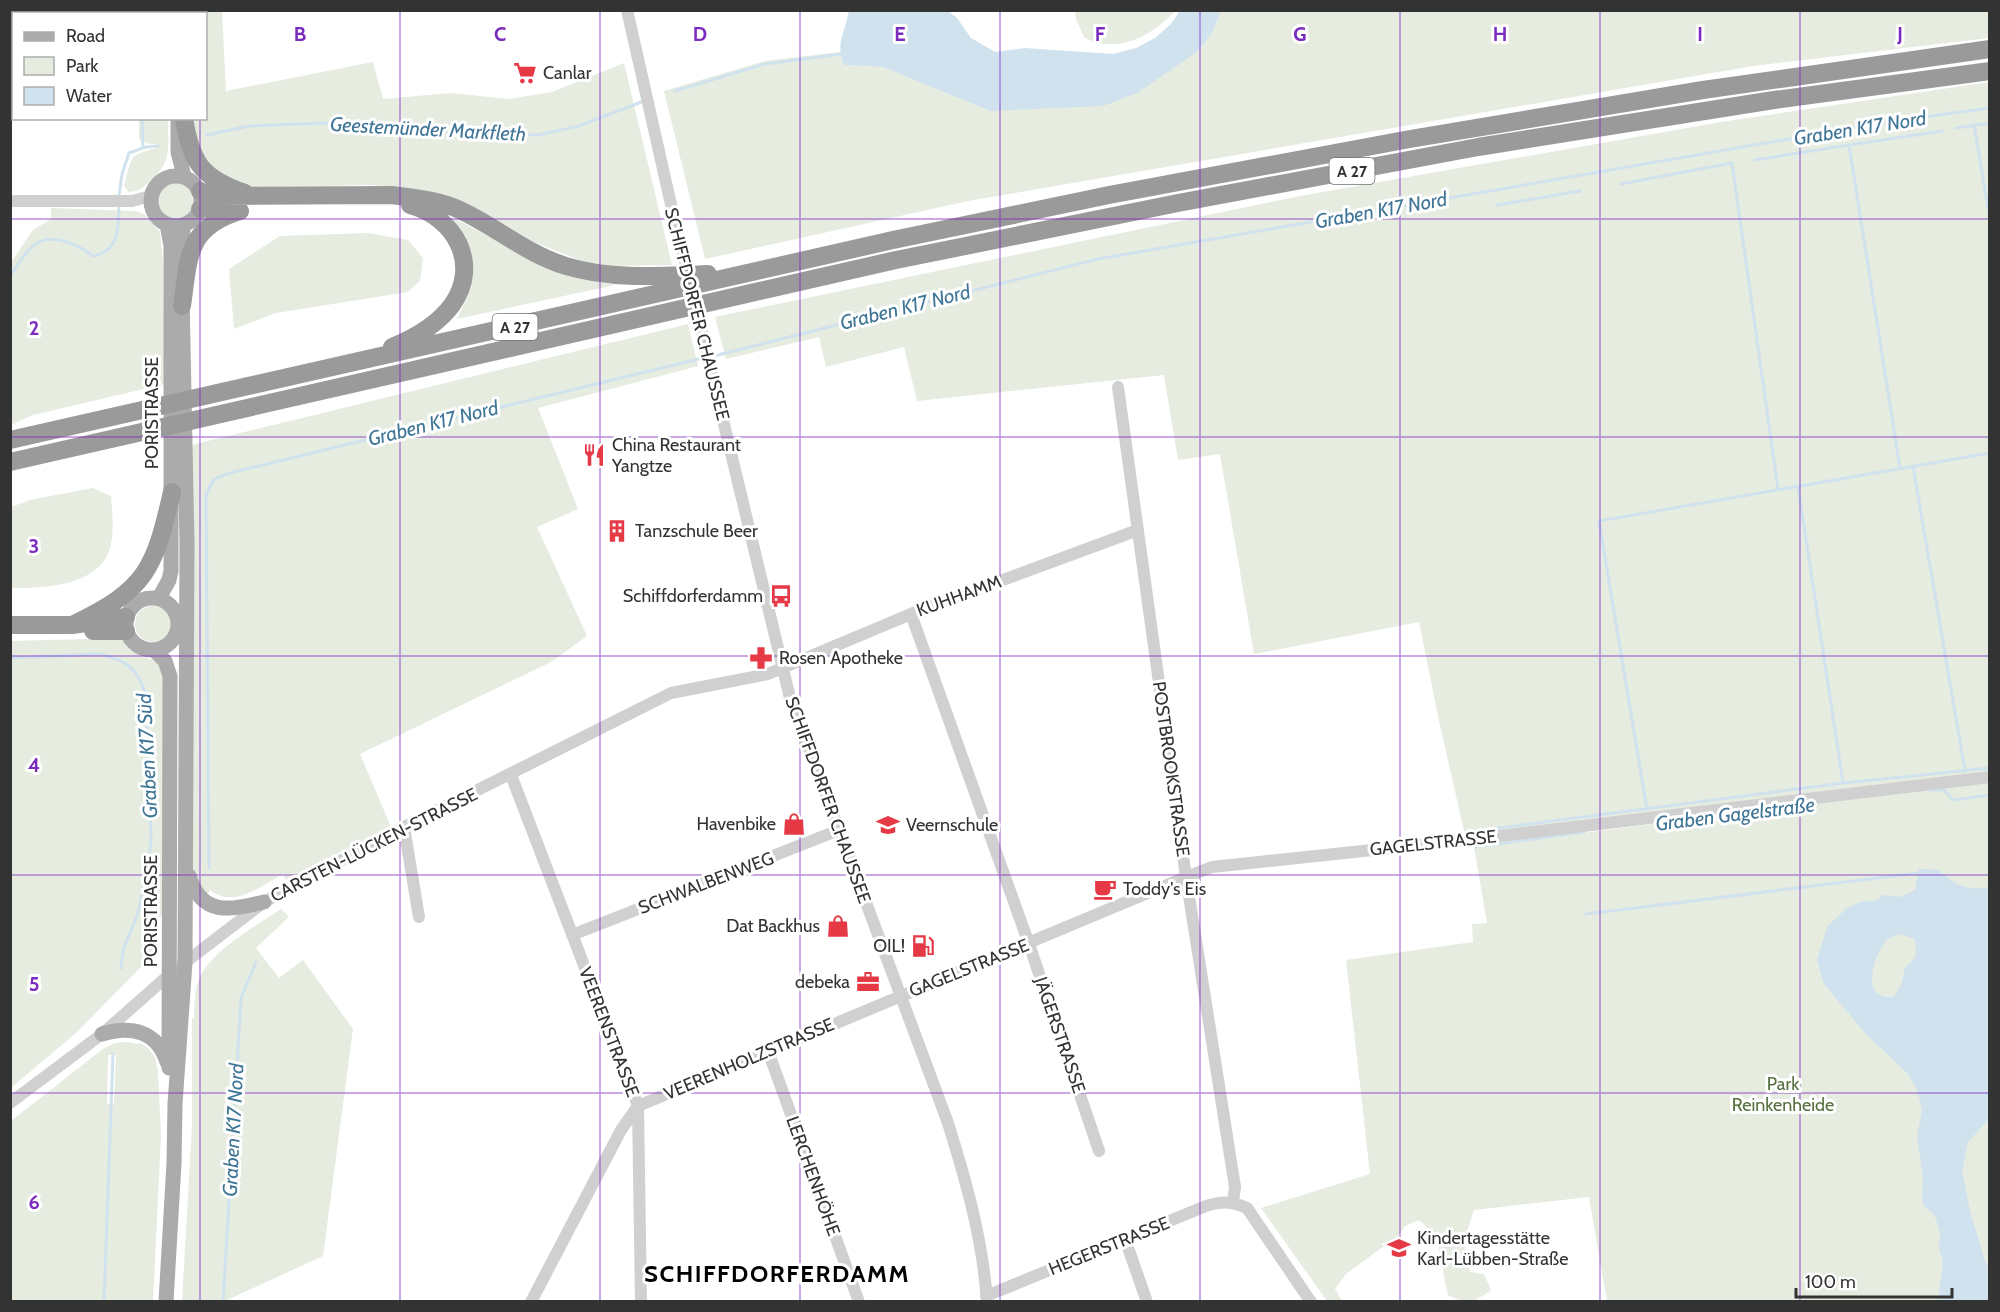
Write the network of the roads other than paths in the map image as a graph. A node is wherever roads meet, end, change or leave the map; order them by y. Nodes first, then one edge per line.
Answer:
1 (627, 10) edge
2 (1989, 49) edge
3 (1989, 71) edge
4 (178, 120) edge
5 (184, 120) edge
6 (177, 176) junction
7 (259, 199) junction
8 (200, 200) junction
9 (10, 201) edge
10 (151, 201) junction
11 (167, 224) junction
12 (183, 225) junction
13 (667, 284) junction
14 (182, 306) junction
15 (361, 361) junction
16 (1118, 387) dead end
17 (10, 440) edge
18 (13, 462) edge
19 (172, 492) junction
20 (1138, 530) junction
21 (187, 543) junction
22 (165, 602) junction
23 (911, 614) junction
24 (126, 624) junction
25 (10, 625) edge
26 (72, 625) junction
27 (10, 632) edge
28 (169, 644) junction
29 (154, 650) junction
30 (782, 668) junction
31 (187, 706) junction
32 (511, 775) junction
33 (1989, 777) edge
34 (404, 827) junction
35 (839, 830) junction
36 (185, 866) junction
37 (1186, 877) junction
38 (264, 902) junction
39 (419, 918) dead end
40 (572, 935) junction
41 (1029, 944) junction
42 (185, 963) junction
43 (170, 975) junction
44 (900, 996) junction
45 (102, 1035) junction
46 (768, 1051) junction
47 (169, 1068) junction
48 (10, 1103) edge
49 (175, 1104) junction
50 (638, 1106) junction
51 (1099, 1151) dead end
52 (1233, 1202) junction
53 (1125, 1239) junction
54 (987, 1299) edge
55 (166, 1302) edge
56 (531, 1302) edge
57 (642, 1302) edge
58 (859, 1302) edge
59 (1147, 1302) edge
60 (1311, 1302) edge

1 - 30 street, SCHIFFDORFER CHAUSSEE
2 - 13 highway, A 27
3 - 18 highway, A 27
4 - 6 main road
5 - 7 highway
6 - 8 main road
6 - 10 main road
7 - 8 highway
7 - 13 highway
7 - 14 highway
7 - 15 highway
8 - 12 main road
9 - 10 street
10 - 11 main road
11 - 12 main road
11 - 19 main road, PORISTRASSE
12 - 14 main road, PORISTRASSE
13 - 15 highway, A 27
14 - 21 main road, PORISTRASSE
15 - 17 highway, A 27
16 - 20 street, POSTBROOKSTRASSE
19 - 22 main road, PORISTRASSE
19 - 26 highway
20 - 23 street, KUHHAMM
20 - 37 street, POSTBROOKSTRASSE
21 - 22 main road, PORISTRASSE
21 - 31 main road, PORISTRASSE
22 - 24 main road
22 - 28 main road, PORISTRASSE
23 - 30 street, KUHHAMM
23 - 41 street, JÄGERSTRASSE
24 - 26 highway
24 - 27 highway
24 - 29 main road, PORISTRASSE
25 - 26 highway
28 - 29 main road
28 - 31 main road, PORISTRASSE
29 - 43 main road, PORISTRASSE
30 - 32 street, CARSTEN-LÜCKEN-STRASSE
30 - 35 street, SCHIFFDORFER CHAUSSEE
31 - 36 main road, PORISTRASSE
32 - 34 street, CARSTEN-LÜCKEN-STRASSE
32 - 40 street, VEERENSTRASSE
33 - 37 street, GAGELSTRASSE
34 - 38 street, CARSTEN-LÜCKEN-STRASSE
34 - 39 street
35 - 40 street, SCHWALBENWEG
35 - 44 street, SCHIFFDORFER CHAUSSEE
36 - 38 main road
36 - 42 main road, PORISTRASSE
37 - 41 street, GAGELSTRASSE
37 - 52 street, POSTBROOKSTRASSE
38 - 42 street, CARSTEN-LÜCKEN-STRASSE
40 - 50 street, VEERENSTRASSE
41 - 44 street, GAGELSTRASSE
41 - 51 street, JÄGERSTRASSE
42 - 43 street, CARSTEN-LÜCKEN-STRASSE
42 - 49 main road, PORISTRASSE
43 - 45 street, CARSTEN-LÜCKEN-STRASSE
43 - 47 main road, PORISTRASSE
44 - 46 street, VEERENHOLZSTRASSE
44 - 54 street, SCHIFFDORFER CHAUSSEE
45 - 47 main road
45 - 48 street, CARSTEN-LÜCKEN-STRASSE
46 - 50 street, VEERENHOLZSTRASSE
46 - 58 street, LERCHENHÖHE
47 - 49 main road, PORISTRASSE
49 - 55 main road, PORISTRASSE
50 - 56 street
50 - 57 street, VEERENSTRASSE
52 - 53 street, HEGERSTRASSE
52 - 60 street
53 - 54 street, HEGERSTRASSE
53 - 59 street

